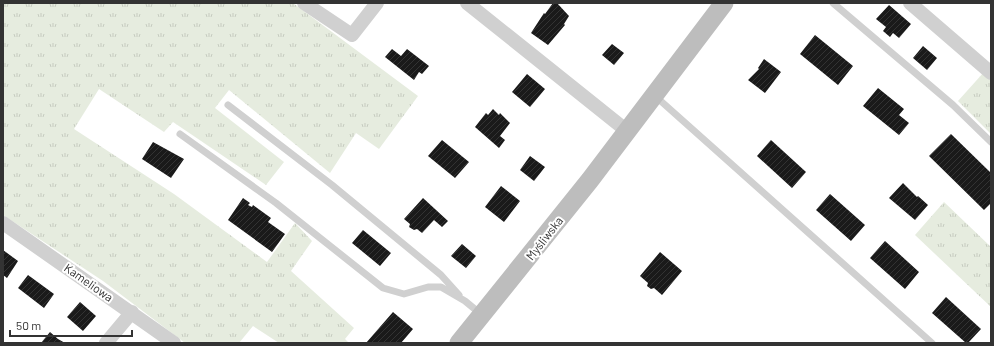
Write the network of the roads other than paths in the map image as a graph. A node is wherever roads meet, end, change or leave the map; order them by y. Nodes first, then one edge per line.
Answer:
1 (304, 3) edge
2 (377, 3) edge
3 (467, 3) edge
4 (724, 3) edge
5 (834, 3) edge
6 (910, 3) edge
7 (991, 73) edge
8 (654, 95) junction
9 (228, 105) dead end
10 (627, 131) junction
11 (180, 134) dead end
12 (991, 142) edge
13 (3, 223) edge
14 (465, 301) junction
15 (132, 312) junction
16 (482, 315) junction
17 (106, 343) edge
18 (174, 343) edge
19 (459, 343) edge
20 (932, 343) edge

1 - 2 street
3 - 10 street
4 - 8 street, Myśliwska
5 - 12 lane
6 - 7 street
8 - 10 street, Myśliwska
8 - 20 lane
9 - 14 lane
10 - 16 street, Myśliwska
11 - 14 lane
13 - 15 street, Kameliowa
14 - 16 lane
15 - 17 street
15 - 18 street, Kameliowa
16 - 19 street, Myśliwska

